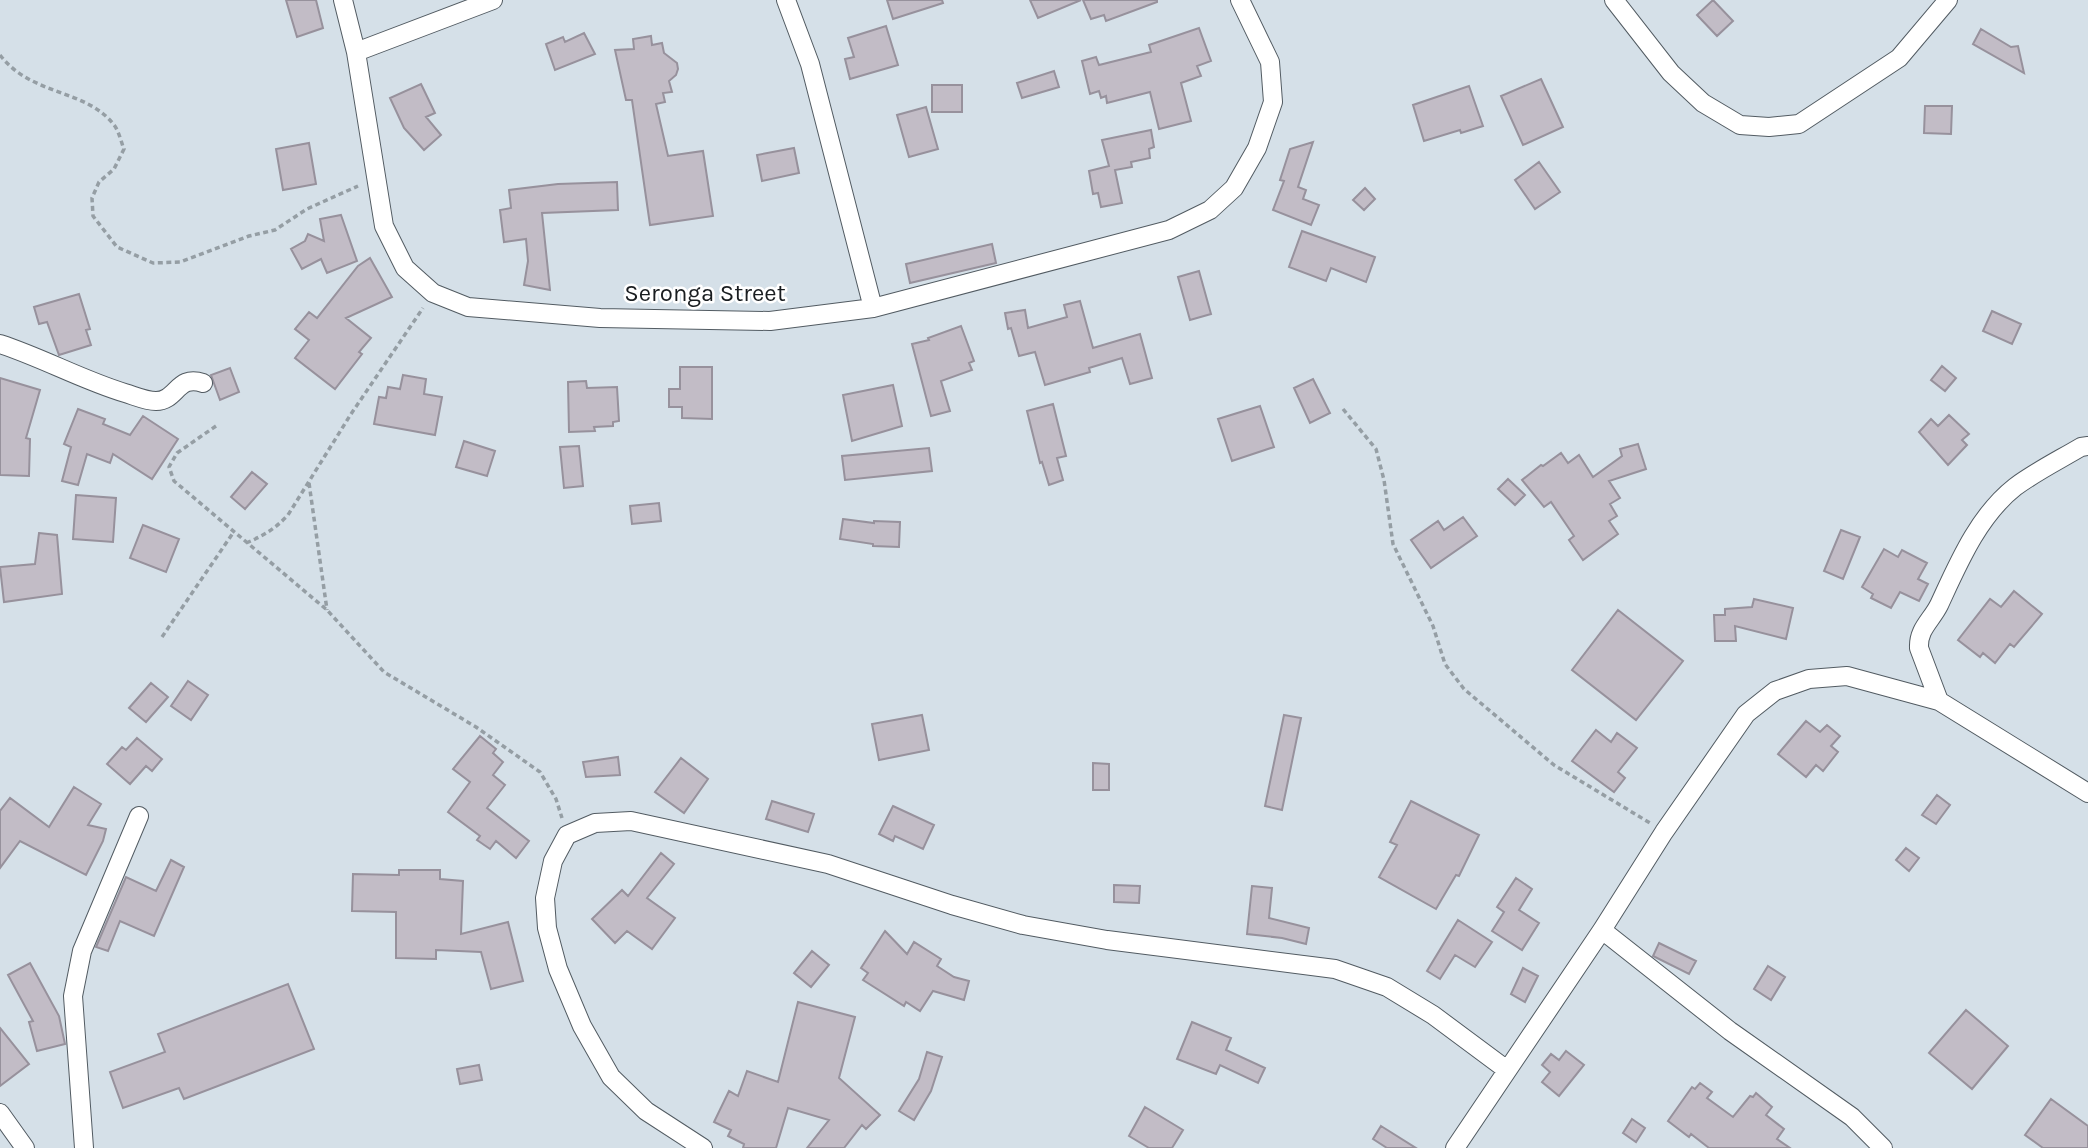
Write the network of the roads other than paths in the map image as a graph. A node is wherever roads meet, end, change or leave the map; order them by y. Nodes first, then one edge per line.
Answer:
1 (344, 0) edge
2 (493, 0) edge
3 (786, 0) edge
4 (1240, 0) edge
5 (1614, 0) edge
6 (1948, 0) edge
7 (356, 52) junction
8 (873, 308) junction
9 (0, 344) edge
10 (203, 383) dead end
11 (2088, 446) edge
12 (1940, 701) junction
13 (2088, 793) edge
14 (139, 816) dead end
15 (1602, 930) junction
16 (1507, 1070) junction
17 (0, 1113) edge
18 (24, 1148) edge
19 (83, 1148) edge
20 (703, 1148) edge
21 (1455, 1148) edge
22 (1883, 1148) edge

1 - 7 street, Seronga Street
2 - 7 street
3 - 8 street
4 - 8 street, Seronga Street
5 - 6 street
7 - 8 street, Seronga Street
9 - 10 street
11 - 12 street
12 - 13 street
12 - 15 street
14 - 19 street
15 - 16 street
15 - 22 street
16 - 20 street
16 - 21 street
17 - 18 street

